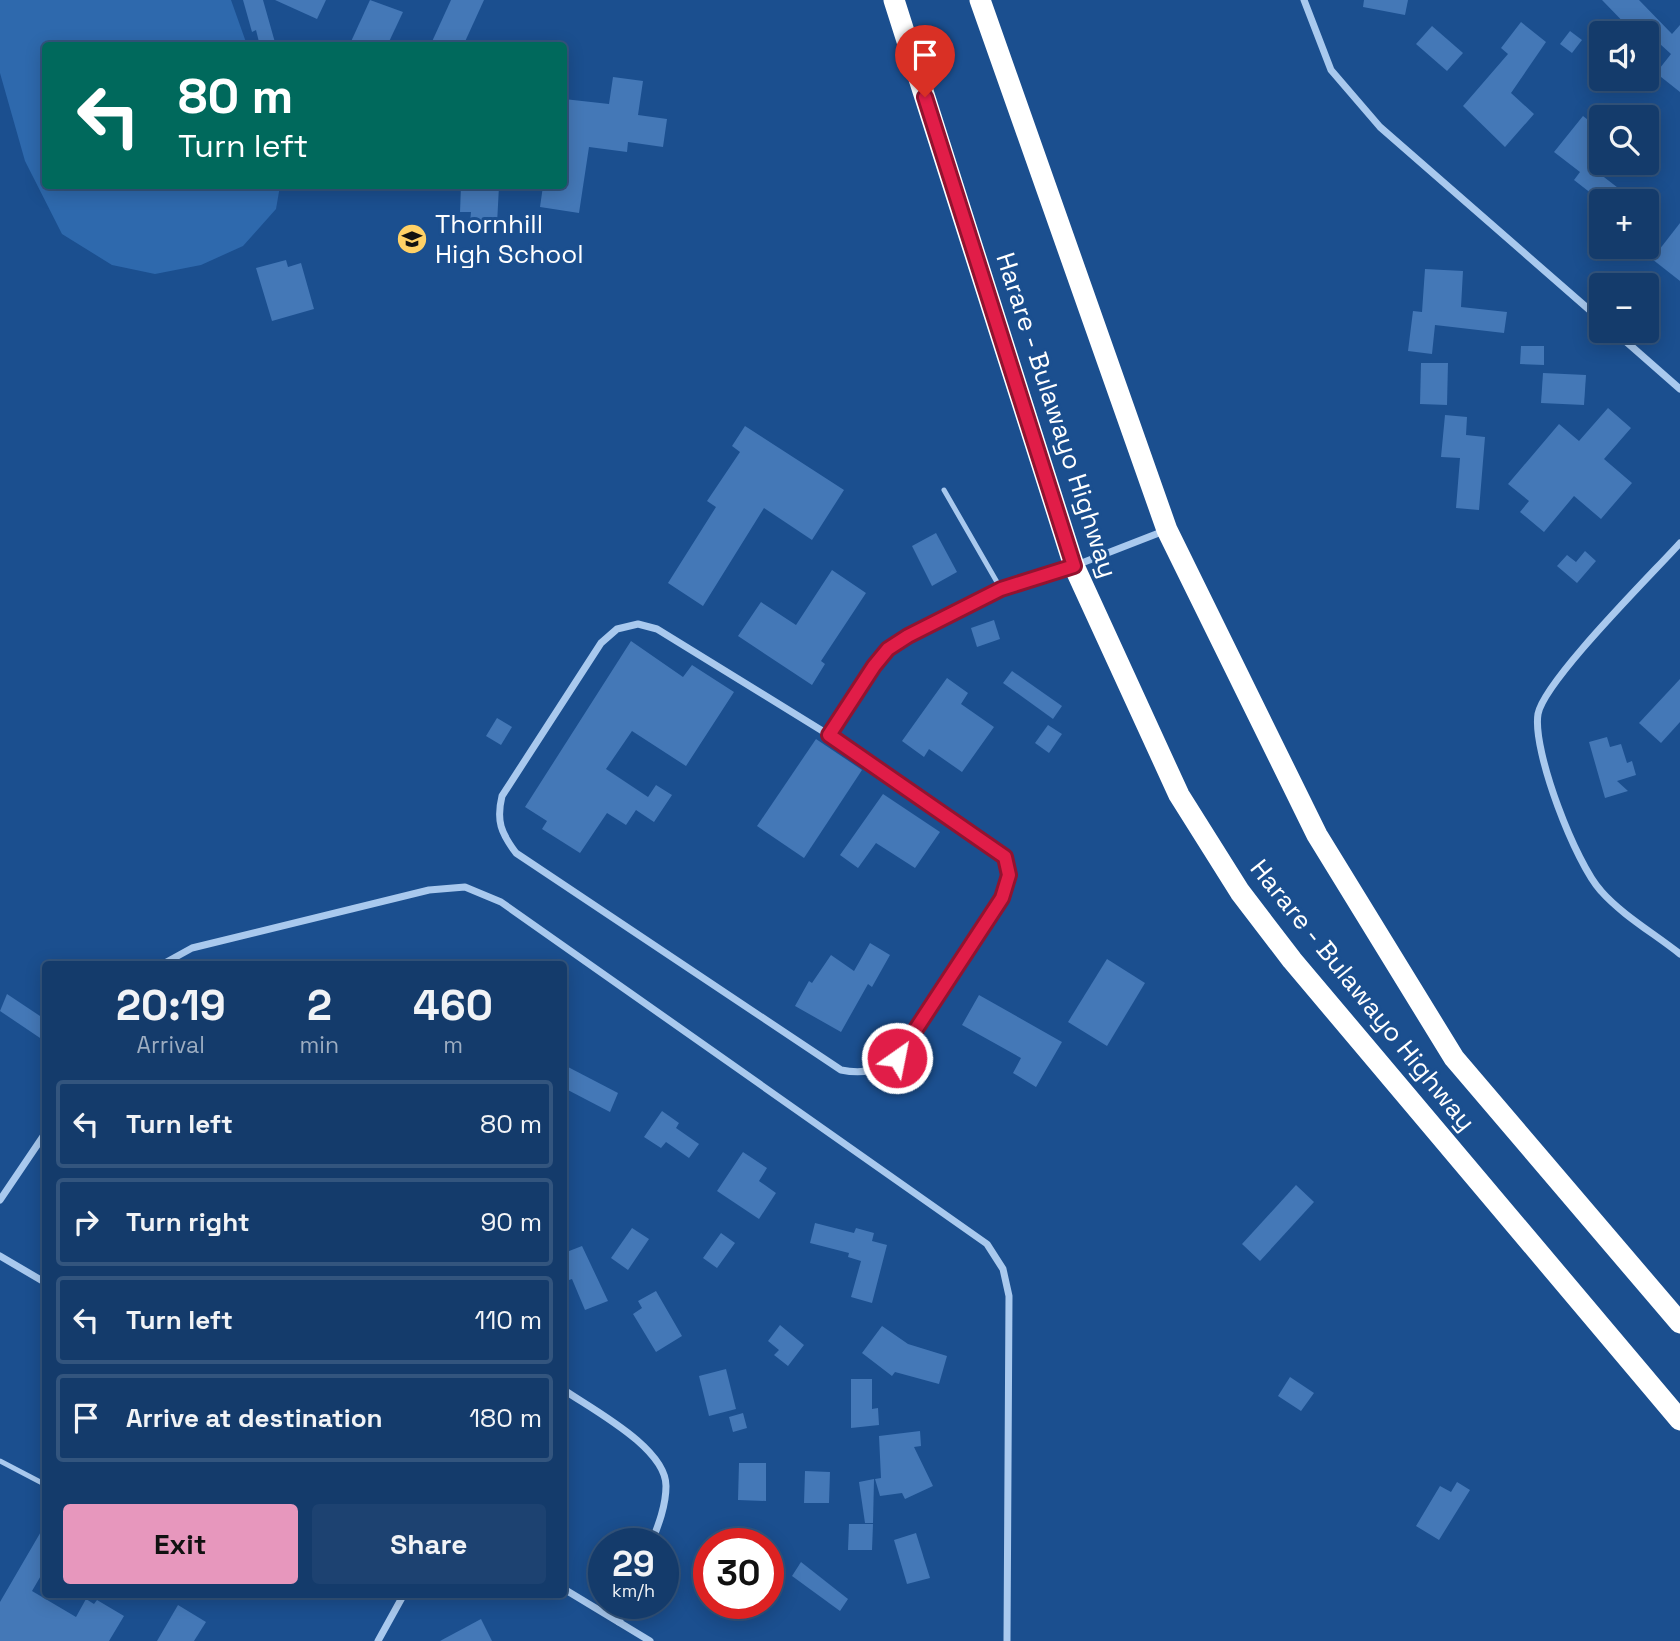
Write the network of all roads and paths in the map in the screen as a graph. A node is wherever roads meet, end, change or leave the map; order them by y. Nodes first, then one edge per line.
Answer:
1 (894, 0) edge
2 (980, 0) edge
3 (1304, 0) edge
4 (1589, 310) edge
5 (1628, 343) edge
6 (1680, 388) edge
7 (944, 491) dead end
8 (1167, 530) junction
9 (1680, 543) edge
10 (1074, 566) junction
11 (1001, 589) junction
12 (829, 735) junction
13 (1680, 954) edge
14 (168, 961) edge
15 (42, 1138) edge
16 (0, 1200) edge
17 (0, 1256) edge
18 (42, 1281) edge
19 (1680, 1323) edge
20 (567, 1392) edge
21 (1680, 1420) edge
22 (0, 1461) edge
23 (42, 1483) edge
24 (655, 1528) edge
25 (567, 1591) edge
26 (402, 1598) edge
27 (620, 1619) edge
28 (619, 1622) junction
29 (377, 1641) edge
30 (650, 1641) edge
31 (1007, 1641) edge

1 - 10 highway, Harare - Bulawayo Highway
2 - 8 highway, Harare - Bulawayo Highway
3 - 4 street
5 - 6 street
7 - 11 lane
8 - 10 street
8 - 19 highway, Harare - Bulawayo Highway
9 - 13 street
10 - 11 street
10 - 21 highway, Harare - Bulawayo Highway
11 - 12 street
12 - 12 street
14 - 31 street
15 - 16 street
17 - 18 street
20 - 24 street
22 - 23 lane
25 - 28 street
26 - 29 street
27 - 28 street
28 - 30 street

